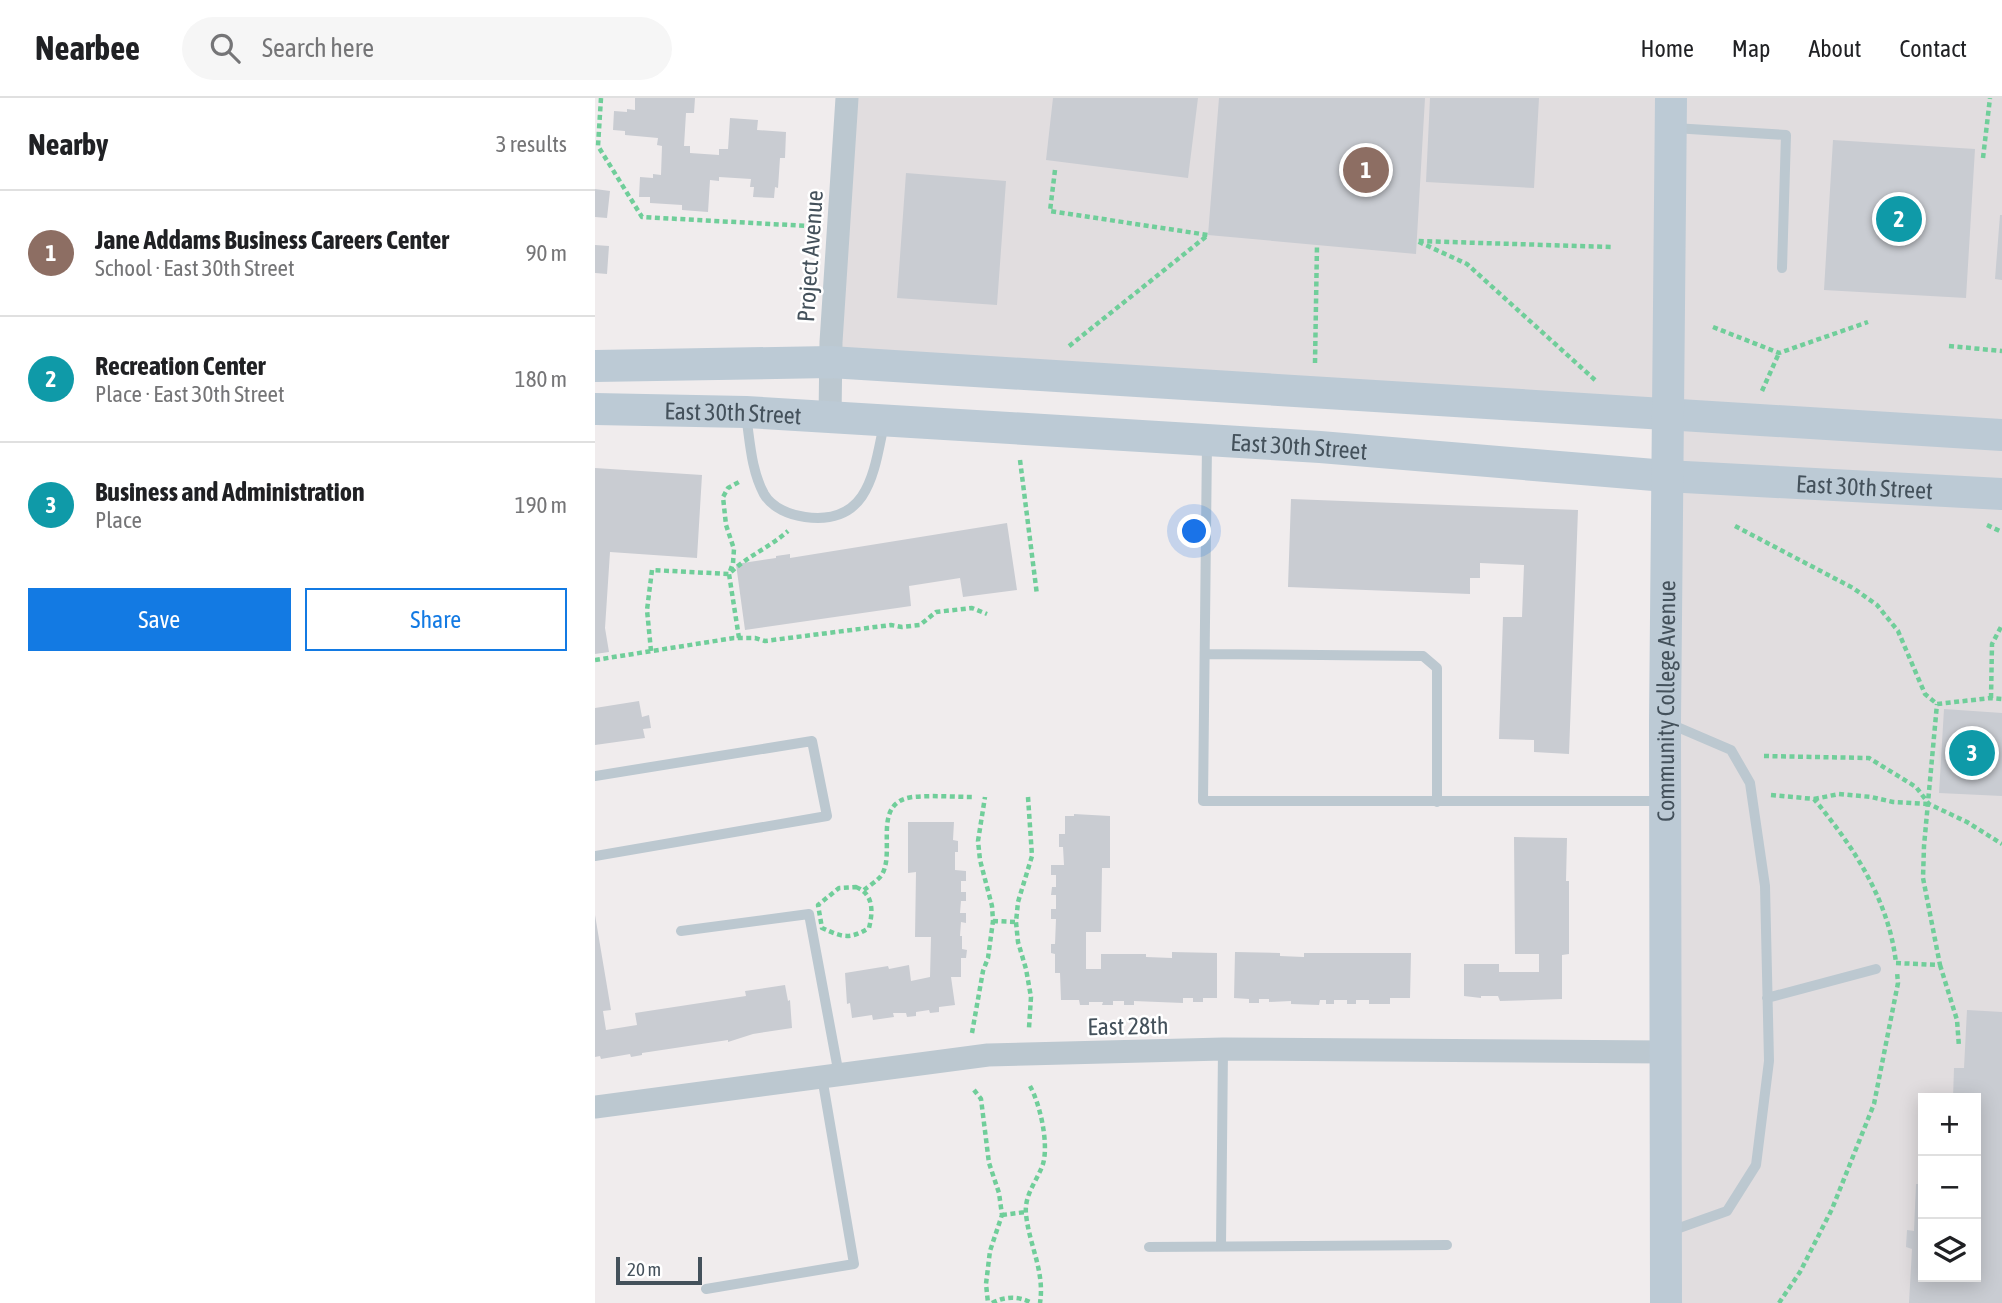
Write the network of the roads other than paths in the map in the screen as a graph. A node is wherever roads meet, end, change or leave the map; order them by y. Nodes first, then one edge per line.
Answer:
1 (847, 98) edge
2 (1671, 113) edge
3 (1782, 268) dead end
4 (829, 362) junction
5 (595, 366) edge
6 (595, 409) edge
7 (746, 412) junction
8 (1667, 414) junction
9 (830, 418) junction
10 (885, 421) junction
11 (2002, 435) edge
12 (1207, 440) junction
13 (1666, 476) junction
14 (2002, 494) edge
15 (1206, 654) junction
16 (1665, 722) junction
17 (595, 776) edge
18 (1665, 801) junction
19 (1437, 802) junction
20 (595, 856) edge
21 (681, 931) dead end
22 (1876, 969) dead end
23 (1767, 998) junction
24 (1223, 1049) junction
25 (1665, 1052) junction
26 (830, 1076) junction
27 (595, 1107) edge
28 (1666, 1233) junction
29 (1447, 1245) dead end
30 (1221, 1246) junction
31 (1149, 1247) dead end
32 (705, 1289) dead end
33 (1666, 1303) edge

1 - 4 street, Project Avenue
2 - 3 lane
2 - 8 main road, Community College Avenue
4 - 5 main road, East 30th Street
4 - 8 main road, East 30th Street
4 - 9 street, Project Avenue
6 - 7 main road, East 30th Street
7 - 9 main road, East 30th Street
7 - 10 lane
8 - 11 main road, East 30th Street
8 - 13 main road, Community College Avenue
9 - 10 main road, East 30th Street
10 - 12 main road, East 30th Street
12 - 13 main road, East 30th Street
12 - 15 lane
13 - 14 main road, East 30th Street
13 - 16 main road, Community College Avenue
15 - 19 lane
15 - 19 lane
16 - 18 main road, Community College Avenue
16 - 23 lane
17 - 20 lane
18 - 19 lane
18 - 25 main road, Community College Avenue
21 - 26 lane
22 - 23 lane
23 - 28 lane
24 - 25 street, East 28th
24 - 26 street, East 28th
24 - 30 lane
25 - 28 main road, Community College Avenue
26 - 27 street, East 28th
26 - 32 lane
28 - 33 main road, Community College Avenue
29 - 30 lane
30 - 31 lane

